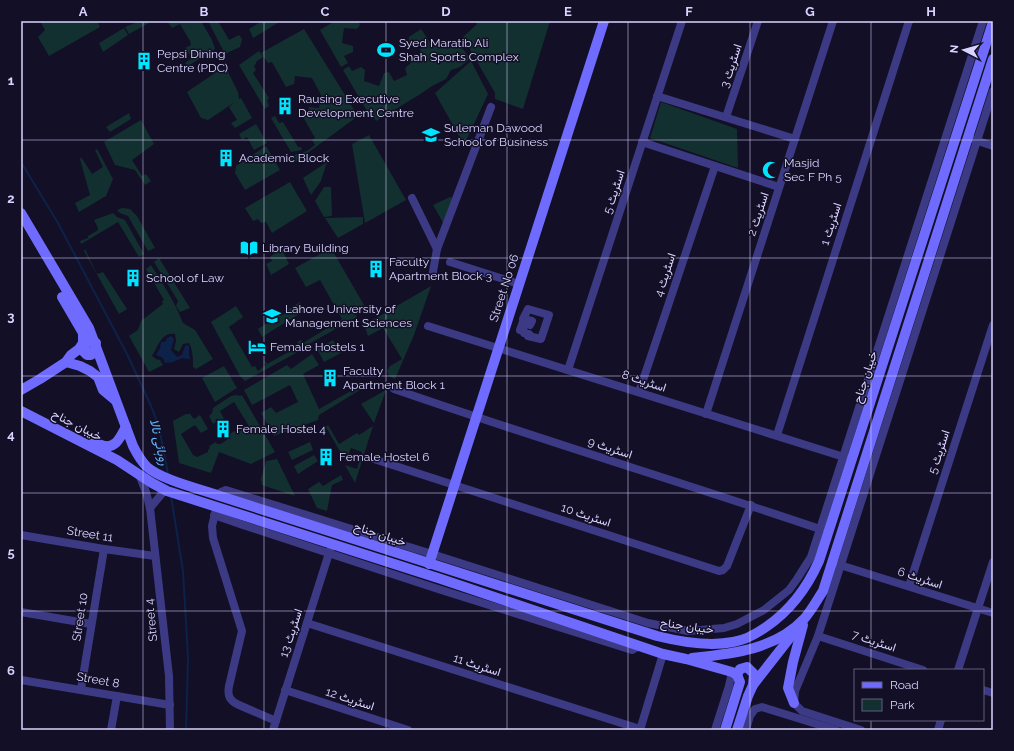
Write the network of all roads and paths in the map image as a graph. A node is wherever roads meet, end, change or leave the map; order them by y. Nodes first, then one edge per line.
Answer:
1 (604, 21) edge
2 (682, 21) edge
3 (758, 21) edge
4 (833, 21) edge
5 (909, 21) edge
6 (983, 21) edge
7 (993, 22) edge
8 (993, 59) edge
9 (993, 91) edge
10 (658, 96) junction
11 (491, 107) dead end
12 (726, 118) junction
13 (795, 139) junction
14 (972, 139) junction
15 (642, 142) junction
16 (993, 146) edge
17 (715, 166) junction
18 (779, 187) junction
19 (412, 198) dead end
20 (21, 213) edge
21 (21, 226) edge
22 (437, 249) junction
23 (450, 262) dead end
24 (432, 277) dead end
25 (519, 284) junction
26 (993, 325) edge
27 (428, 326) dead end
28 (520, 330) joint
29 (83, 333) junction
30 (96, 343) junction
31 (498, 348) junction
32 (66, 362) junction
33 (568, 370) junction
34 (394, 389) dead end
35 (21, 390) edge
36 (639, 392) junction
37 (115, 400) junction
38 (21, 410) edge
39 (706, 414) junction
40 (476, 418) junction
41 (126, 427) junction
42 (777, 435) junction
43 (78, 440) junction
44 (848, 458) junction
45 (374, 459) dead end
46 (138, 474) junction
47 (454, 485) junction
48 (166, 490) junction
49 (220, 496) junction
50 (751, 505) junction
51 (150, 508) junction
52 (216, 511) junction
53 (820, 529) junction
54 (21, 534) edge
55 (332, 543) junction
56 (104, 549) junction
57 (329, 554) junction
58 (432, 554) junction
59 (155, 556) junction
60 (815, 559) junction
61 (993, 562) edge
62 (429, 564) junction
63 (840, 565) junction
64 (441, 579) junction
65 (909, 586) junction
66 (438, 590) junction
67 (978, 609) junction
68 (21, 612) edge
69 (993, 613) edge
70 (804, 619) junction
71 (307, 623) junction
72 (91, 624) junction
73 (646, 628) junction
74 (818, 636) junction
75 (639, 646) junction
76 (663, 654) junction
77 (686, 659) junction
78 (920, 669) edge
79 (958, 669) edge
80 (734, 674) junction
81 (21, 680) edge
82 (753, 685) junction
83 (81, 689) junction
84 (285, 690) junction
85 (117, 696) junction
86 (794, 703) junction
87 (170, 705) junction
88 (276, 721) junction
89 (111, 730) edge
90 (170, 730) edge
91 (273, 730) edge
92 (408, 730) edge
93 (640, 730) edge
94 (715, 730) edge
95 (725, 730) edge
96 (737, 730) edge
97 (746, 730) edge
98 (836, 730) edge
99 (861, 730) edge

1 - 25 main road, Street No 06
2 - 10 street, اسٹریٹ 5
3 - 12 street, اسٹریٹ 3
4 - 13 street, اسٹریٹ 2
5 - 42 street, اسٹریٹ 1
6 - 44 street
7 - 44 main road, خیبان جناح
8 - 14 main road, خیبان جناح
9 - 14 street
10 - 12 street
10 - 15 street, اسٹریٹ 5
11 - 22 street
12 - 13 street
13 - 18 street, اسٹریٹ 2
14 - 16 street
14 - 63 street
14 - 70 main road, خیبان جناح
15 - 17 street
15 - 33 street, اسٹریٹ 5
17 - 18 street
17 - 36 street, اسٹریٹ 4
18 - 39 street, اسٹریٹ 2
19 - 22 street
20 - 30 main road, خیبان جناح
21 - 29 main road
22 - 24 street
23 - 25 street
25 - 31 main road, Street No 06
26 - 65 street, اسٹریٹ 5
27 - 31 street, اسٹریٹ 8
28 - 28 street
29 - 30 main road
29 - 32 main road
30 - 37 main road, خیبان جناح
31 - 33 street, اسٹریٹ 8
31 - 40 main road, Street No 06
32 - 35 main road
32 - 37 main road
33 - 36 street, اسٹریٹ 8
34 - 40 street, اسٹریٹ 9
36 - 39 street, اسٹریٹ 8
37 - 41 main road, خیبان جناح
38 - 43 main road, خیبان جناح
39 - 42 street, اسٹریٹ 8
40 - 47 main road, Street No 06
40 - 50 street, اسٹریٹ 9
41 - 43 main road
41 - 49 main road, خیبان جناح
42 - 44 street, اسٹریٹ 8
43 - 46 main road, خیبان جناح
44 - 53 street
44 - 60 main road, خیبان جناح
45 - 47 street, اسٹریٹ 10
46 - 48 main road, خیبان جناح
46 - 51 street, Street 4
47 - 50 street, اسٹریٹ 10
47 - 58 main road, Street No 06
48 - 51 street
48 - 52 main road, خیبان جناح
49 - 58 street
49 - 62 main road, خیبان جناح
50 - 53 street, اسٹریٹ 9
51 - 59 street, Street 4
52 - 55 main road, خیبان جناح
52 - 57 street
52 - 88 street
53 - 60 street
54 - 56 street, Street 11
55 - 57 street, اسٹریٹ 13
55 - 64 main road, خیبان جناح
56 - 59 street, Street 11
56 - 72 street, Street 10
57 - 66 street
57 - 71 street, اسٹریٹ 13
58 - 62 main road, Street No 06
58 - 73 street
59 - 87 street, Street 4
60 - 73 street
60 - 73 main road, خیبان جناح
61 - 67 street
62 - 73 main road, خیبان جناح
63 - 65 street, اسٹریٹ 6
63 - 74 street
64 - 66 street
64 - 75 main road, خیبان جناح
65 - 67 street, اسٹریٹ 6
66 - 75 street
67 - 69 street, اسٹریٹ 6
67 - 79 street
68 - 72 street
70 - 77 main road, خیبان جناح
70 - 82 main road
70 - 86 main road
71 - 84 street, اسٹریٹ 13
71 - 93 street, اسٹریٹ 11
72 - 83 street, Street 10
74 - 78 street, اسٹریٹ 7
74 - 86 street
75 - 76 main road, خیبان جناح
76 - 77 main road, خیبان جناح
76 - 93 street
77 - 80 main road, خیبان جناح
80 - 82 main road
80 - 94 street
80 - 95 main road
81 - 83 street, Street 8
82 - 96 main road
83 - 85 street, Street 8
84 - 88 street, اسٹریٹ 13
84 - 92 street, اسٹریٹ 12
85 - 87 street, Street 8
85 - 89 street
86 - 99 street
87 - 90 street, Street 4
88 - 91 street, اسٹریٹ 13
97 - 98 street

